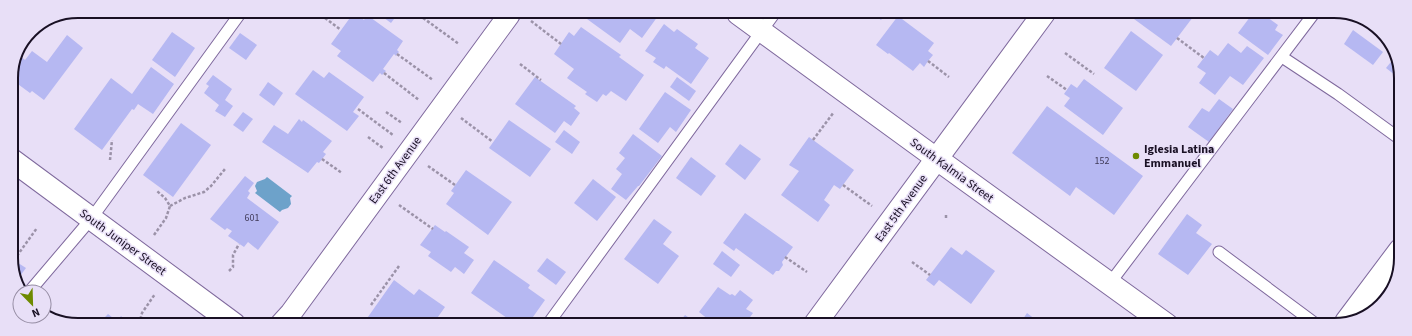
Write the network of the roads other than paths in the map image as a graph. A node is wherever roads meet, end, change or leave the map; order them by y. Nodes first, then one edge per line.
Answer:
1 (238, 18) edge
2 (517, 18) edge
3 (744, 18) edge
4 (771, 18) edge
5 (1040, 18) edge
6 (1311, 18) edge
7 (762, 31) junction
8 (1282, 56) junction
9 (1394, 135) edge
10 (937, 159) junction
11 (18, 164) edge
12 (91, 219) junction
13 (1219, 252) dead end
14 (1394, 258) edge
15 (1110, 283) junction
16 (36, 284) edge
17 (1351, 315) edge
18 (226, 318) edge
19 (286, 318) edge
20 (552, 318) edge
21 (819, 318) edge
22 (1158, 318) edge
23 (1308, 318) edge

1 - 12 lane
2 - 19 street, East 6th Avenue
3 - 7 street, South Kalmia Street
4 - 7 lane
5 - 10 street, East 5th Avenue
6 - 8 lane
7 - 10 street, South Kalmia Street
7 - 20 lane
8 - 9 lane
8 - 15 lane
10 - 15 street, South Kalmia Street
10 - 21 street, East 5th Avenue
11 - 12 street, South Juniper Street
12 - 16 lane
12 - 18 street, South Juniper Street
13 - 23 lane
14 - 17 street
15 - 22 street, South Kalmia Street

